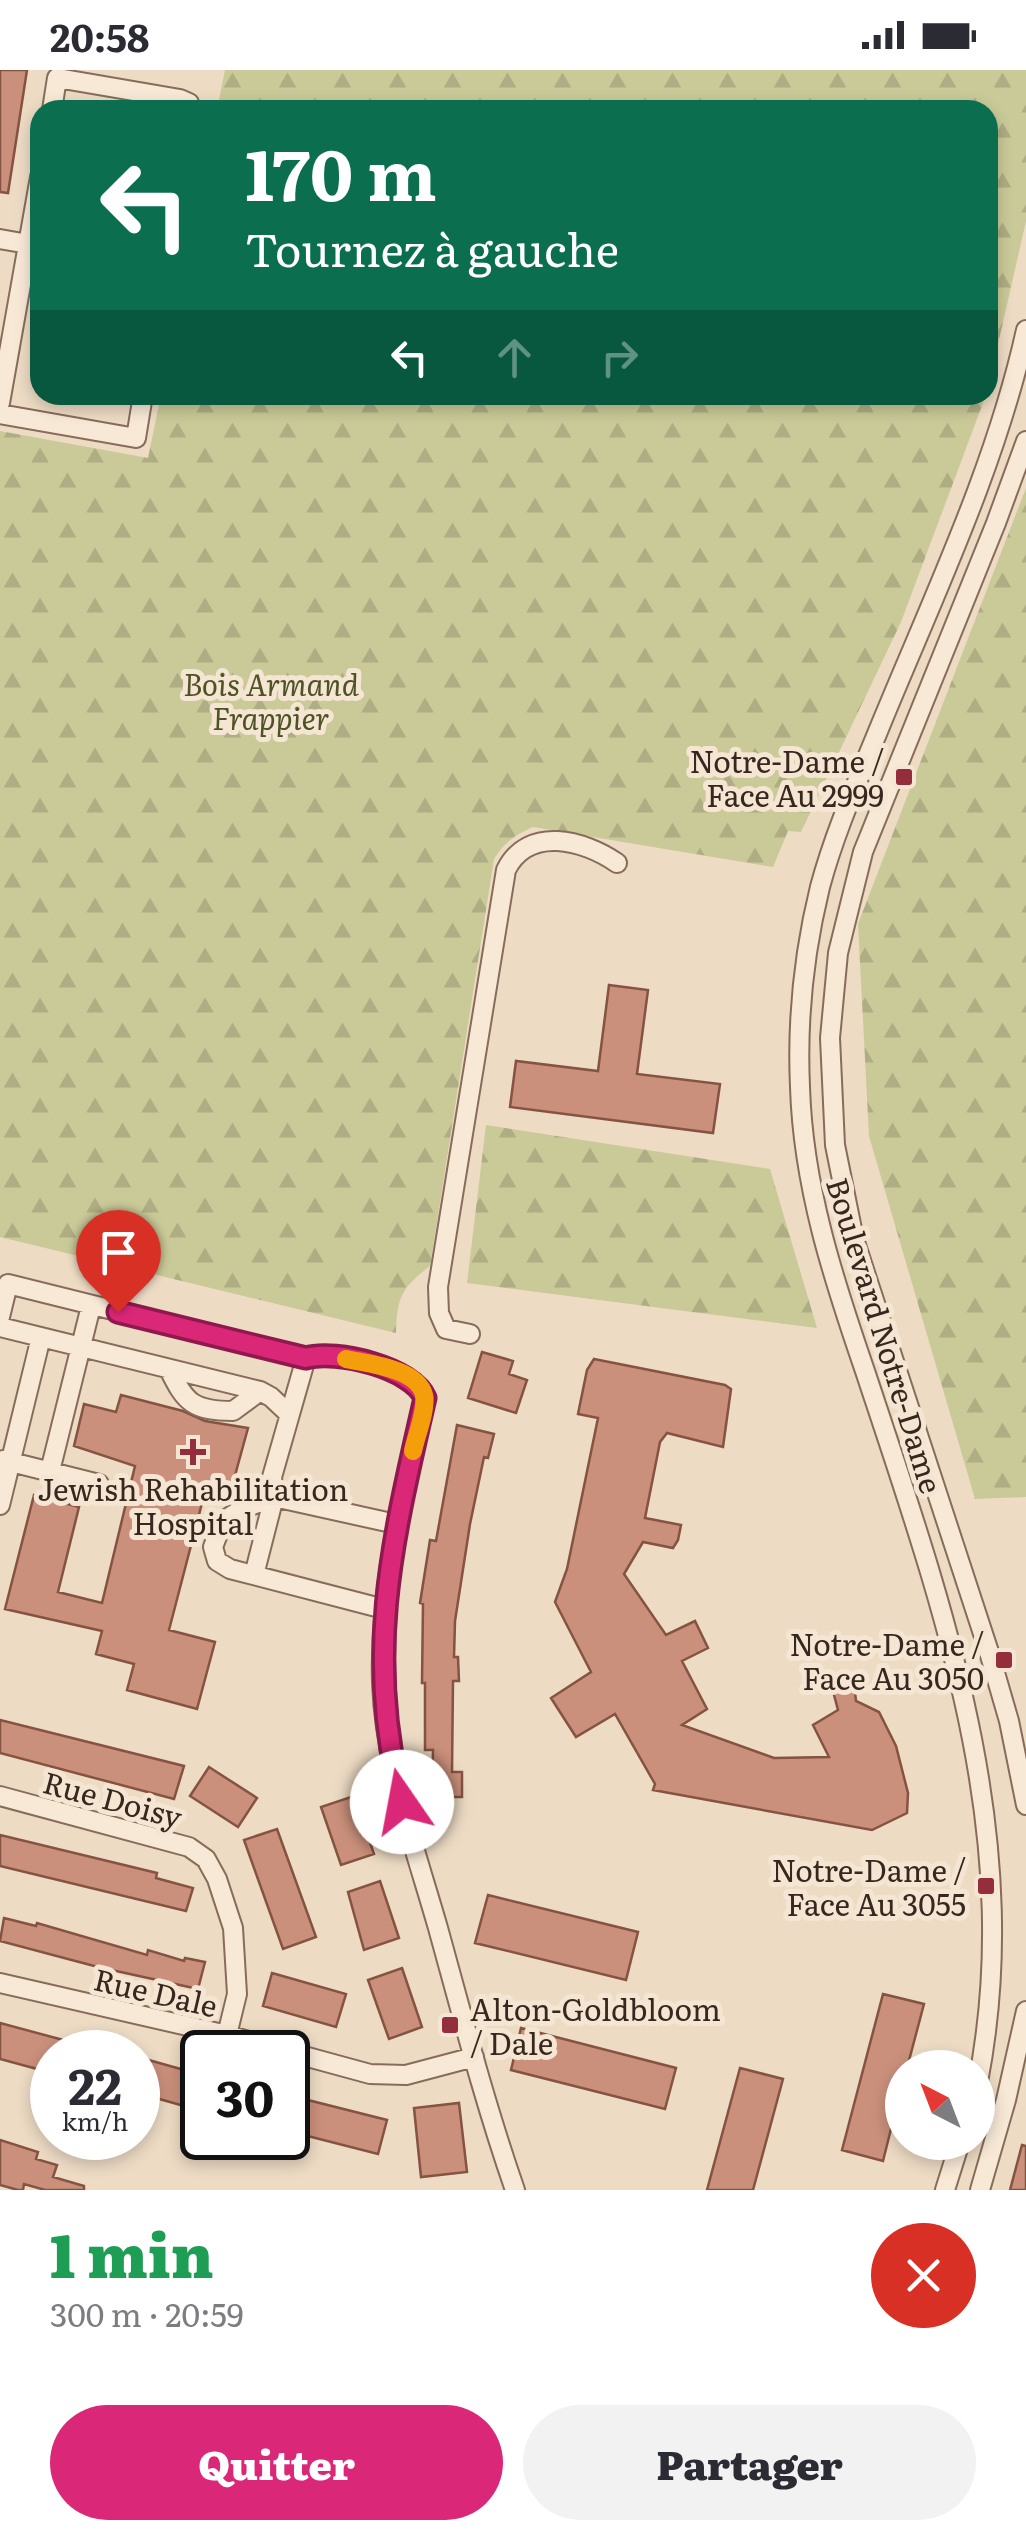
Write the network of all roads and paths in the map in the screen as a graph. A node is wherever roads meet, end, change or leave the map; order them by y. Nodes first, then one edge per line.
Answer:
1 (54, 100) edge
2 (182, 100) edge
3 (0, 239) edge
4 (30, 239) edge
5 (28, 244) junction
6 (1026, 330) edge
7 (0, 403) edge
8 (141, 405) edge
9 (0, 414) edge
10 (1026, 441) edge
11 (617, 863) dead end
12 (91, 1306) junction
13 (0, 1317) edge
14 (0, 1327) edge
15 (470, 1334) dead end
16 (42, 1337) junction
17 (81, 1347) junction
18 (306, 1358) junction
19 (169, 1369) junction
20 (260, 1391) junction
21 (288, 1414) junction
22 (5, 1460) edge
23 (50, 1472) junction
24 (99, 1484) dead end
25 (274, 1497) junction
26 (0, 1505) edge
27 (396, 1524) junction
28 (254, 1575) junction
29 (384, 1608) junction
30 (0, 1796) edge
31 (1026, 1805) edge
32 (0, 1984) edge
33 (1026, 2011) edge
34 (205, 2030) edge
35 (228, 2030) edge
36 (985, 2050) edge
37 (310, 2057) edge
38 (474, 2057) junction
39 (954, 2160) edge
40 (515, 2190) edge
41 (945, 2190) edge
42 (980, 2190) edge

1 - 2 street
3 - 5 street
4 - 5 street
5 - 7 street
6 - 36 street, Boulevard Notre-Dame
8 - 9 street
10 - 31 street, Boulevard Notre-Dame
11 - 15 street
12 - 13 street
12 - 17 street
12 - 18 street
14 - 16 street
16 - 17 street
16 - 22 street
17 - 19 street
17 - 23 street
18 - 21 street
18 - 27 street
19 - 20 street
19 - 20 street
20 - 21 street
21 - 25 street
22 - 23 street
22 - 26 street
23 - 24 street
25 - 27 street
25 - 28 street
25 - 28 street
27 - 29 street
28 - 29 street
29 - 38 street
30 - 35 street, Rue Doisy
32 - 34 street, Rue Dale
33 - 42 street
37 - 38 street, Rue Dale
38 - 40 street
39 - 41 street

